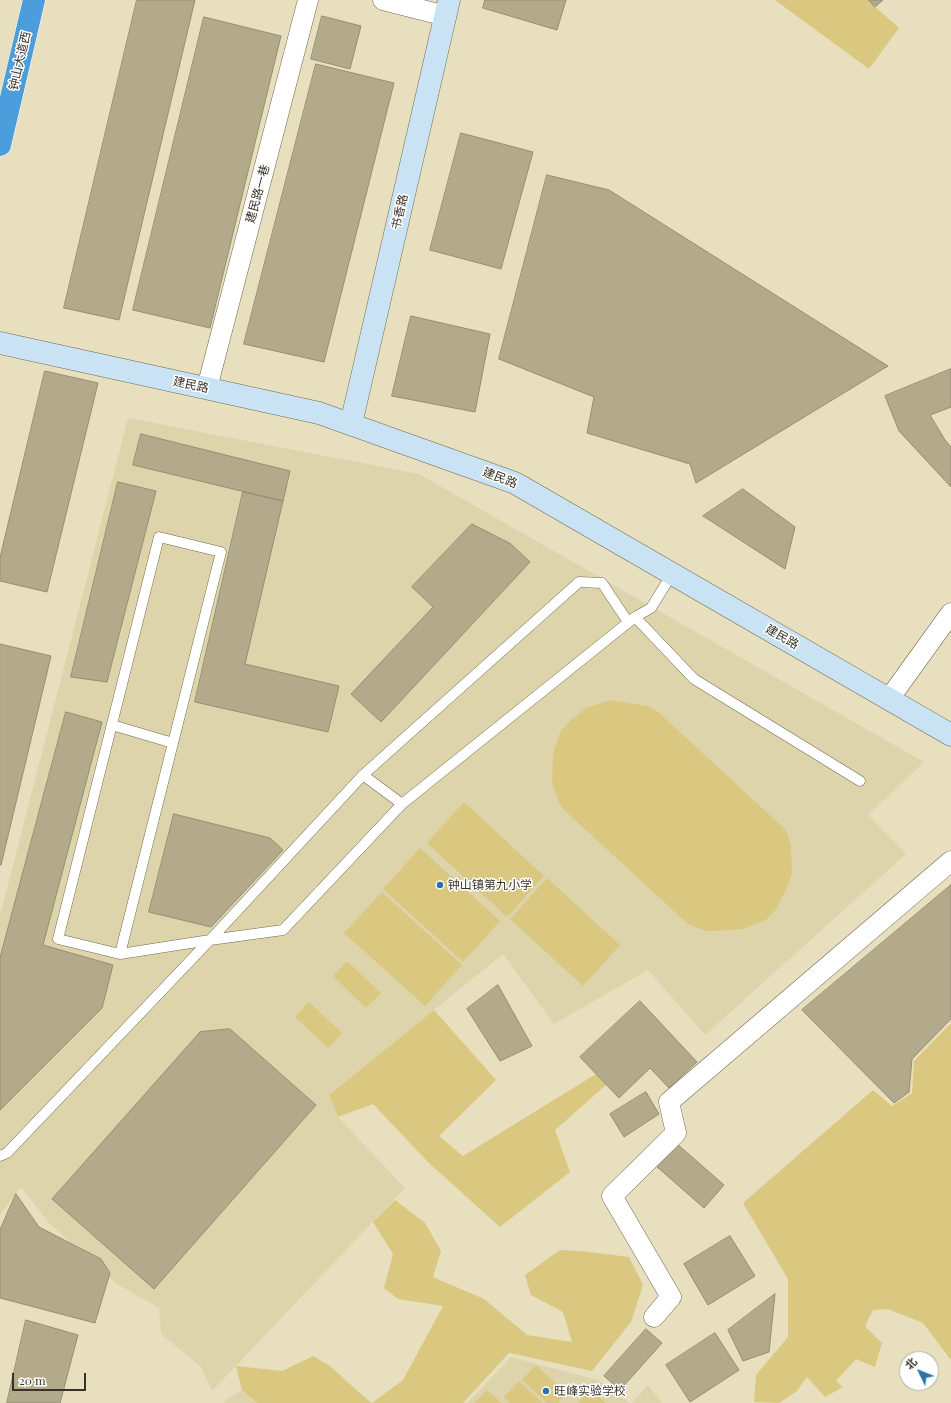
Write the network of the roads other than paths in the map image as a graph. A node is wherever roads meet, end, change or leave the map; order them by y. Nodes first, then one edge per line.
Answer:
1 (34, 0) edge
2 (308, 0) edge
3 (383, 0) edge
4 (447, 8) edge
5 (0, 145) edge
6 (0, 343) edge
7 (207, 388) junction
8 (351, 424) junction
9 (672, 574) junction
10 (951, 613) edge
11 (631, 620) junction
12 (889, 699) junction
13 (112, 725) junction
14 (951, 735) edge
15 (173, 743) junction
16 (363, 775) junction
17 (860, 781) dead end
18 (402, 804) junction
19 (951, 861) edge
20 (210, 940) junction
21 (120, 954) junction
22 (0, 1156) edge
23 (654, 1317) dead end

1 - 5 highway, 钟山大道西
2 - 7 street, 建民路一巷
3 - 4 street
4 - 8 street, 书香路
6 - 7 street, 建民路
7 - 8 street, 建民路
8 - 9 street, 建民路
9 - 11 lane
9 - 12 street, 建民路
10 - 12 street
11 - 16 lane
11 - 17 lane
11 - 18 lane
12 - 14 street, 建民路
13 - 15 lane
13 - 15 lane
13 - 21 lane
15 - 21 lane
16 - 18 lane
16 - 20 lane
18 - 20 lane
19 - 23 street
20 - 21 lane
20 - 22 lane

